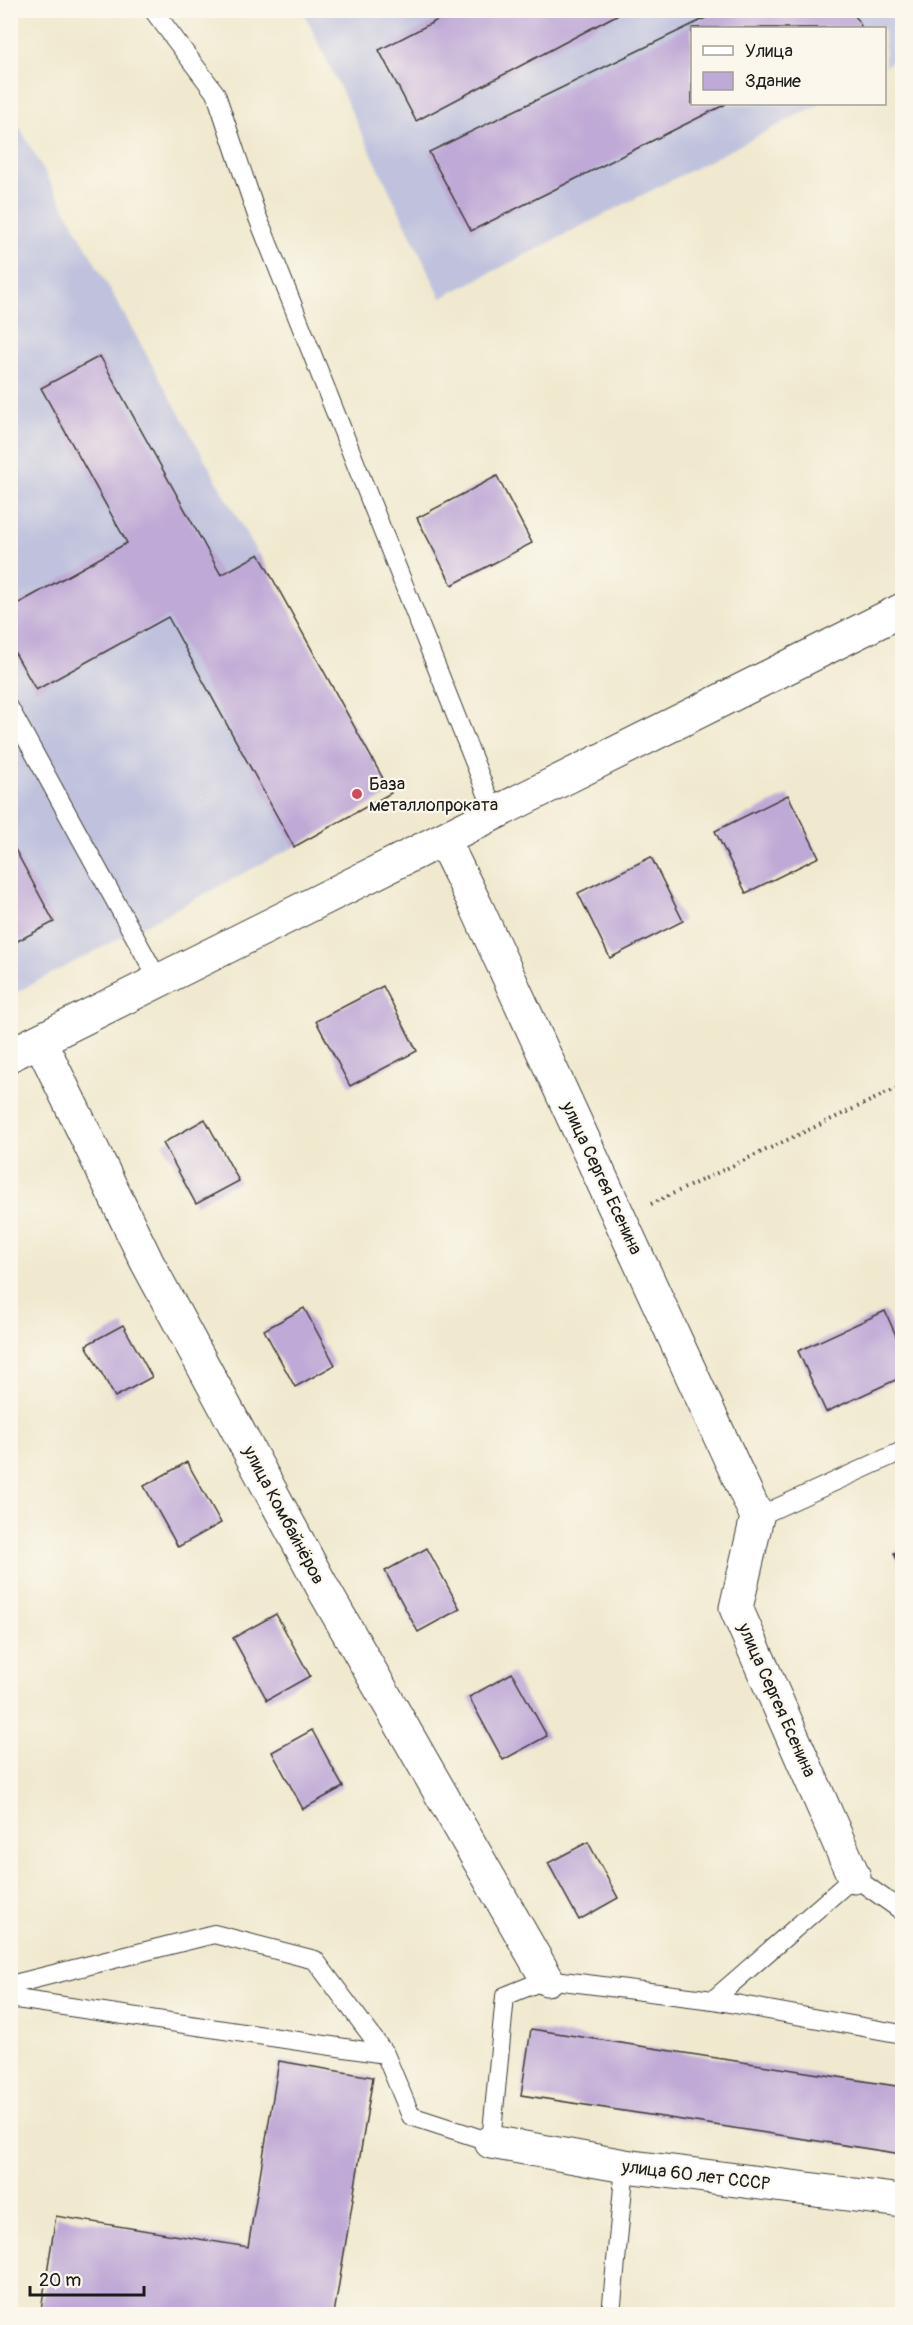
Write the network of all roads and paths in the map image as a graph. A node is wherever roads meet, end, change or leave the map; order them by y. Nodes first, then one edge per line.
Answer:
1 (153, 10) edge
2 (903, 609) edge
3 (10, 709) edge
4 (495, 814) junction
5 (443, 839) junction
6 (159, 981) junction
7 (40, 1041) junction
8 (10, 1055) edge
9 (903, 1086) edge
10 (621, 1219) junction
11 (903, 1451) edge
12 (757, 1517) junction
13 (854, 1877) junction
14 (903, 1911) edge
15 (547, 1979) junction
16 (10, 1985) edge
17 (10, 1998) edge
18 (712, 2000) junction
19 (903, 2034) edge
20 (385, 2054) junction
21 (491, 2142) junction
22 (625, 2166) junction
23 (903, 2201) edge
24 (610, 2314) edge

1 - 4 lane
2 - 4 street
3 - 6 lane
4 - 5 street
5 - 6 street
5 - 10 street, улица Сергея Есенина
6 - 7 street
7 - 8 street
7 - 15 street, улица Комбайнёров
9 - 10 path
10 - 12 street, улица Сергея Есенина
11 - 12 lane
12 - 13 street, улица Сергея Есенина
13 - 14 lane
13 - 18 lane
15 - 18 lane
15 - 21 lane
16 - 20 lane
17 - 20 lane
18 - 19 lane
20 - 21 lane
21 - 22 street, улица 60 лет СССР
22 - 23 street, улица 60 лет СССР
22 - 24 lane

